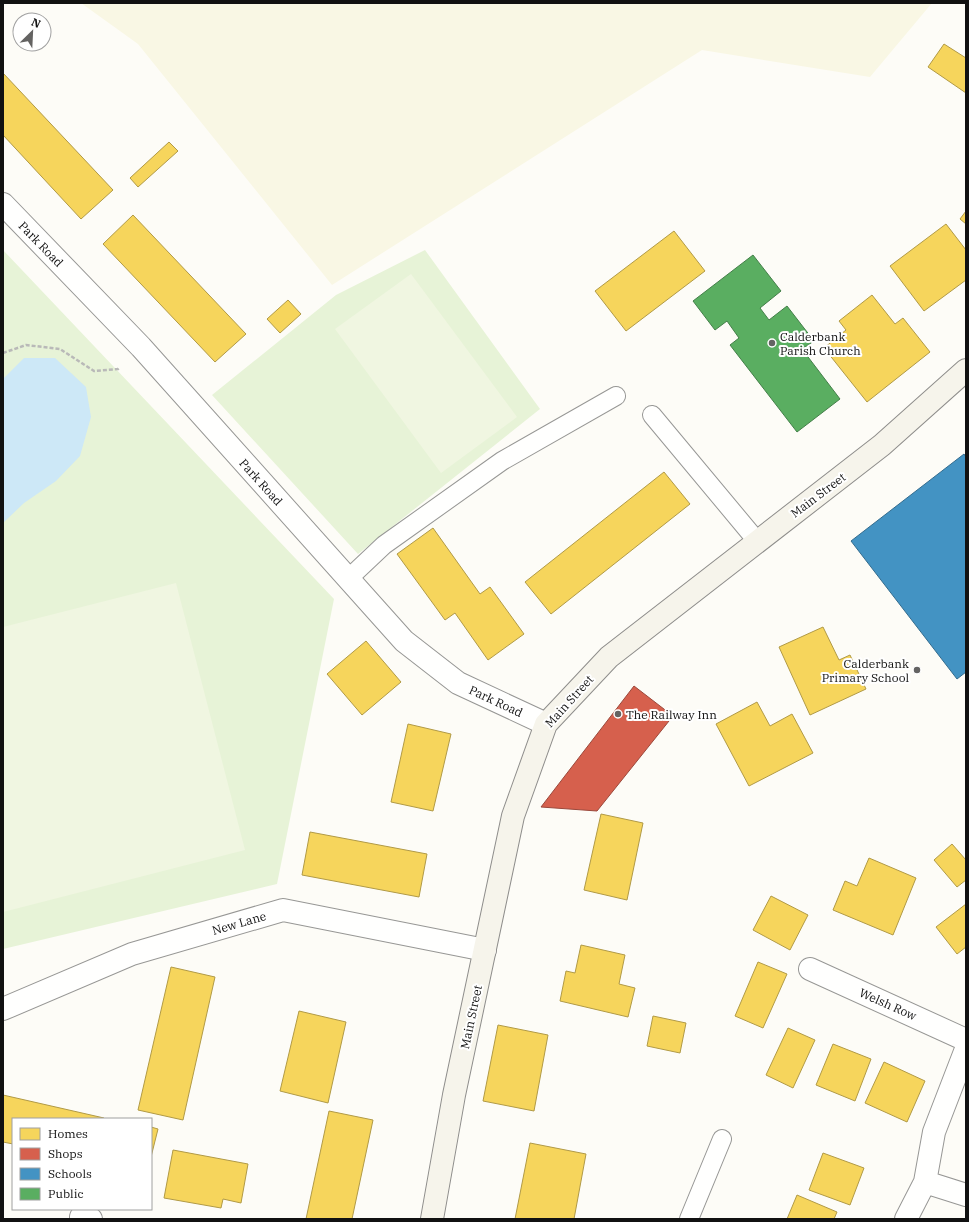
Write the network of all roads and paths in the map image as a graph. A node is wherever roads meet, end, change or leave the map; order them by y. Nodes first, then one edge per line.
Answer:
1 (5, 211) edge
2 (141, 347) junction
3 (3, 353) edge
4 (966, 370) edge
5 (616, 396) dead end
6 (652, 415) dead end
7 (757, 541) junction
8 (348, 579) junction
9 (546, 724) junction
10 (485, 950) junction
11 (810, 969) dead end
12 (3, 1009) edge
13 (966, 1040) edge
14 (966, 1049) edge
15 (722, 1139) dead end
16 (925, 1182) junction
17 (966, 1195) edge
18 (432, 1219) edge
19 (689, 1219) edge
20 (906, 1219) edge

1 - 2 street, Park Road
2 - 3 path
2 - 8 street, Park Road
4 - 7 main road, Main Street
5 - 8 lane
6 - 7 lane
7 - 9 main road, Main Street
8 - 9 street, Park Road
9 - 10 main road, Main Street
10 - 12 street, New Lane
10 - 18 main road, Main Street
11 - 13 street, Welsh Row
14 - 16 street
15 - 19 lane
16 - 17 street
16 - 20 street

